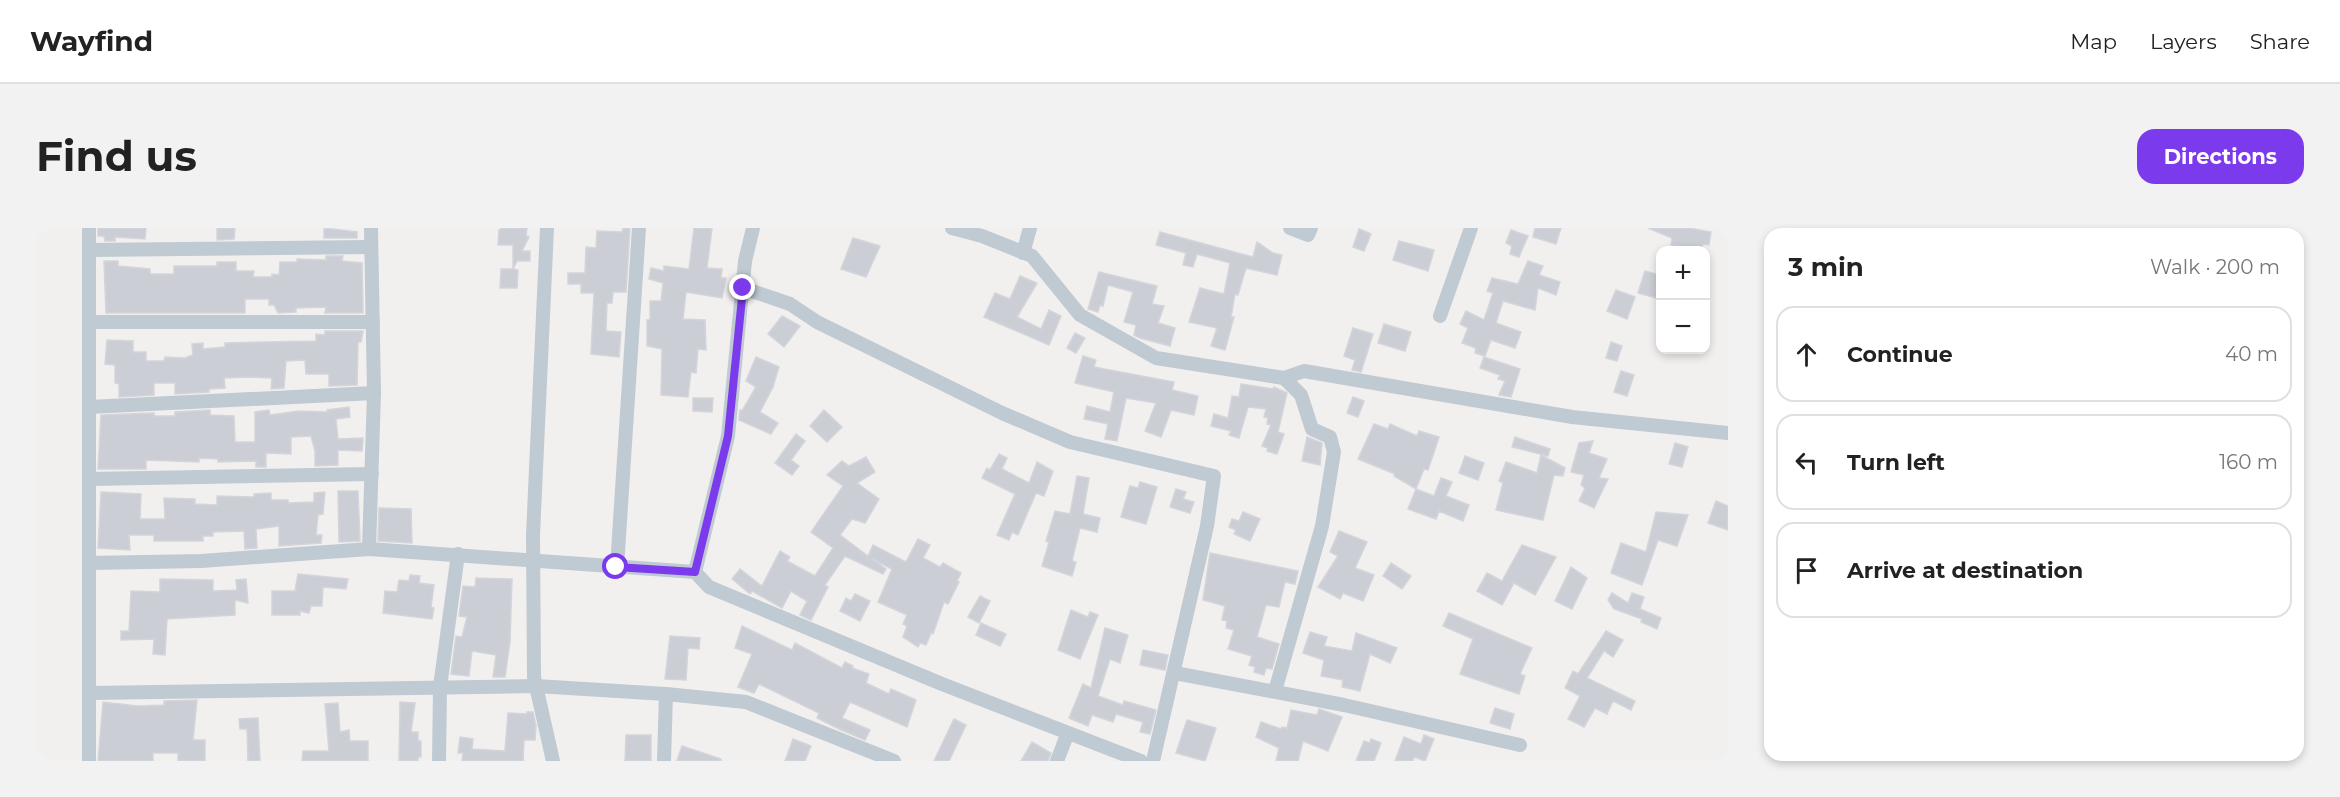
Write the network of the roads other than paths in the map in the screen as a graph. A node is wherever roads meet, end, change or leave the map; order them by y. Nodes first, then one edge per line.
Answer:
1 (89, 228) edge
2 (371, 228) edge
3 (547, 228) edge
4 (639, 228) edge
5 (753, 228) edge
6 (952, 228) edge
7 (1029, 228) edge
8 (1290, 228) edge
9 (1311, 228) edge
10 (1471, 228) edge
11 (370, 247) junction
12 (89, 250) junction
13 (1023, 253) junction
14 (743, 288) junction
15 (1440, 316) dead end
16 (90, 322) junction
17 (373, 322) junction
18 (1284, 378) junction
19 (374, 393) junction
20 (89, 407) junction
21 (1728, 433) edge
22 (372, 474) junction
23 (89, 479) junction
24 (369, 549) junction
25 (458, 554) junction
26 (534, 561) junction
27 (89, 563) junction
28 (616, 567) junction
29 (695, 572) junction
30 (1175, 673) junction
31 (536, 686) junction
32 (440, 687) junction
33 (1275, 692) junction
34 (90, 693) junction
35 (666, 694) junction
36 (1067, 735) junction
37 (1520, 745) dead end
38 (89, 761) edge
39 (439, 761) edge
40 (554, 761) edge
41 (664, 761) edge
42 (894, 761) edge
43 (1057, 761) edge
44 (1141, 761) edge
45 (1153, 761) edge

1 - 12 street
2 - 11 street
3 - 26 street
4 - 28 street
5 - 14 street
6 - 13 street
7 - 13 street
8 - 9 street
10 - 15 street
11 - 12 street
11 - 17 street
12 - 16 street
13 - 18 street
14 - 29 street
14 - 30 street
16 - 17 street
16 - 20 street
17 - 19 street
18 - 21 street
18 - 33 street
19 - 20 street
19 - 22 street
20 - 23 street
22 - 23 street
22 - 24 street
23 - 27 street
24 - 25 street
24 - 27 street
25 - 26 street
25 - 32 street
26 - 28 street
26 - 31 street
27 - 34 street
28 - 29 street
29 - 36 street
30 - 33 street
30 - 45 street
31 - 32 street
31 - 35 street
31 - 40 street
32 - 34 street
32 - 39 street
33 - 37 street
34 - 38 street
35 - 41 street
35 - 42 street
36 - 43 street
36 - 44 street

